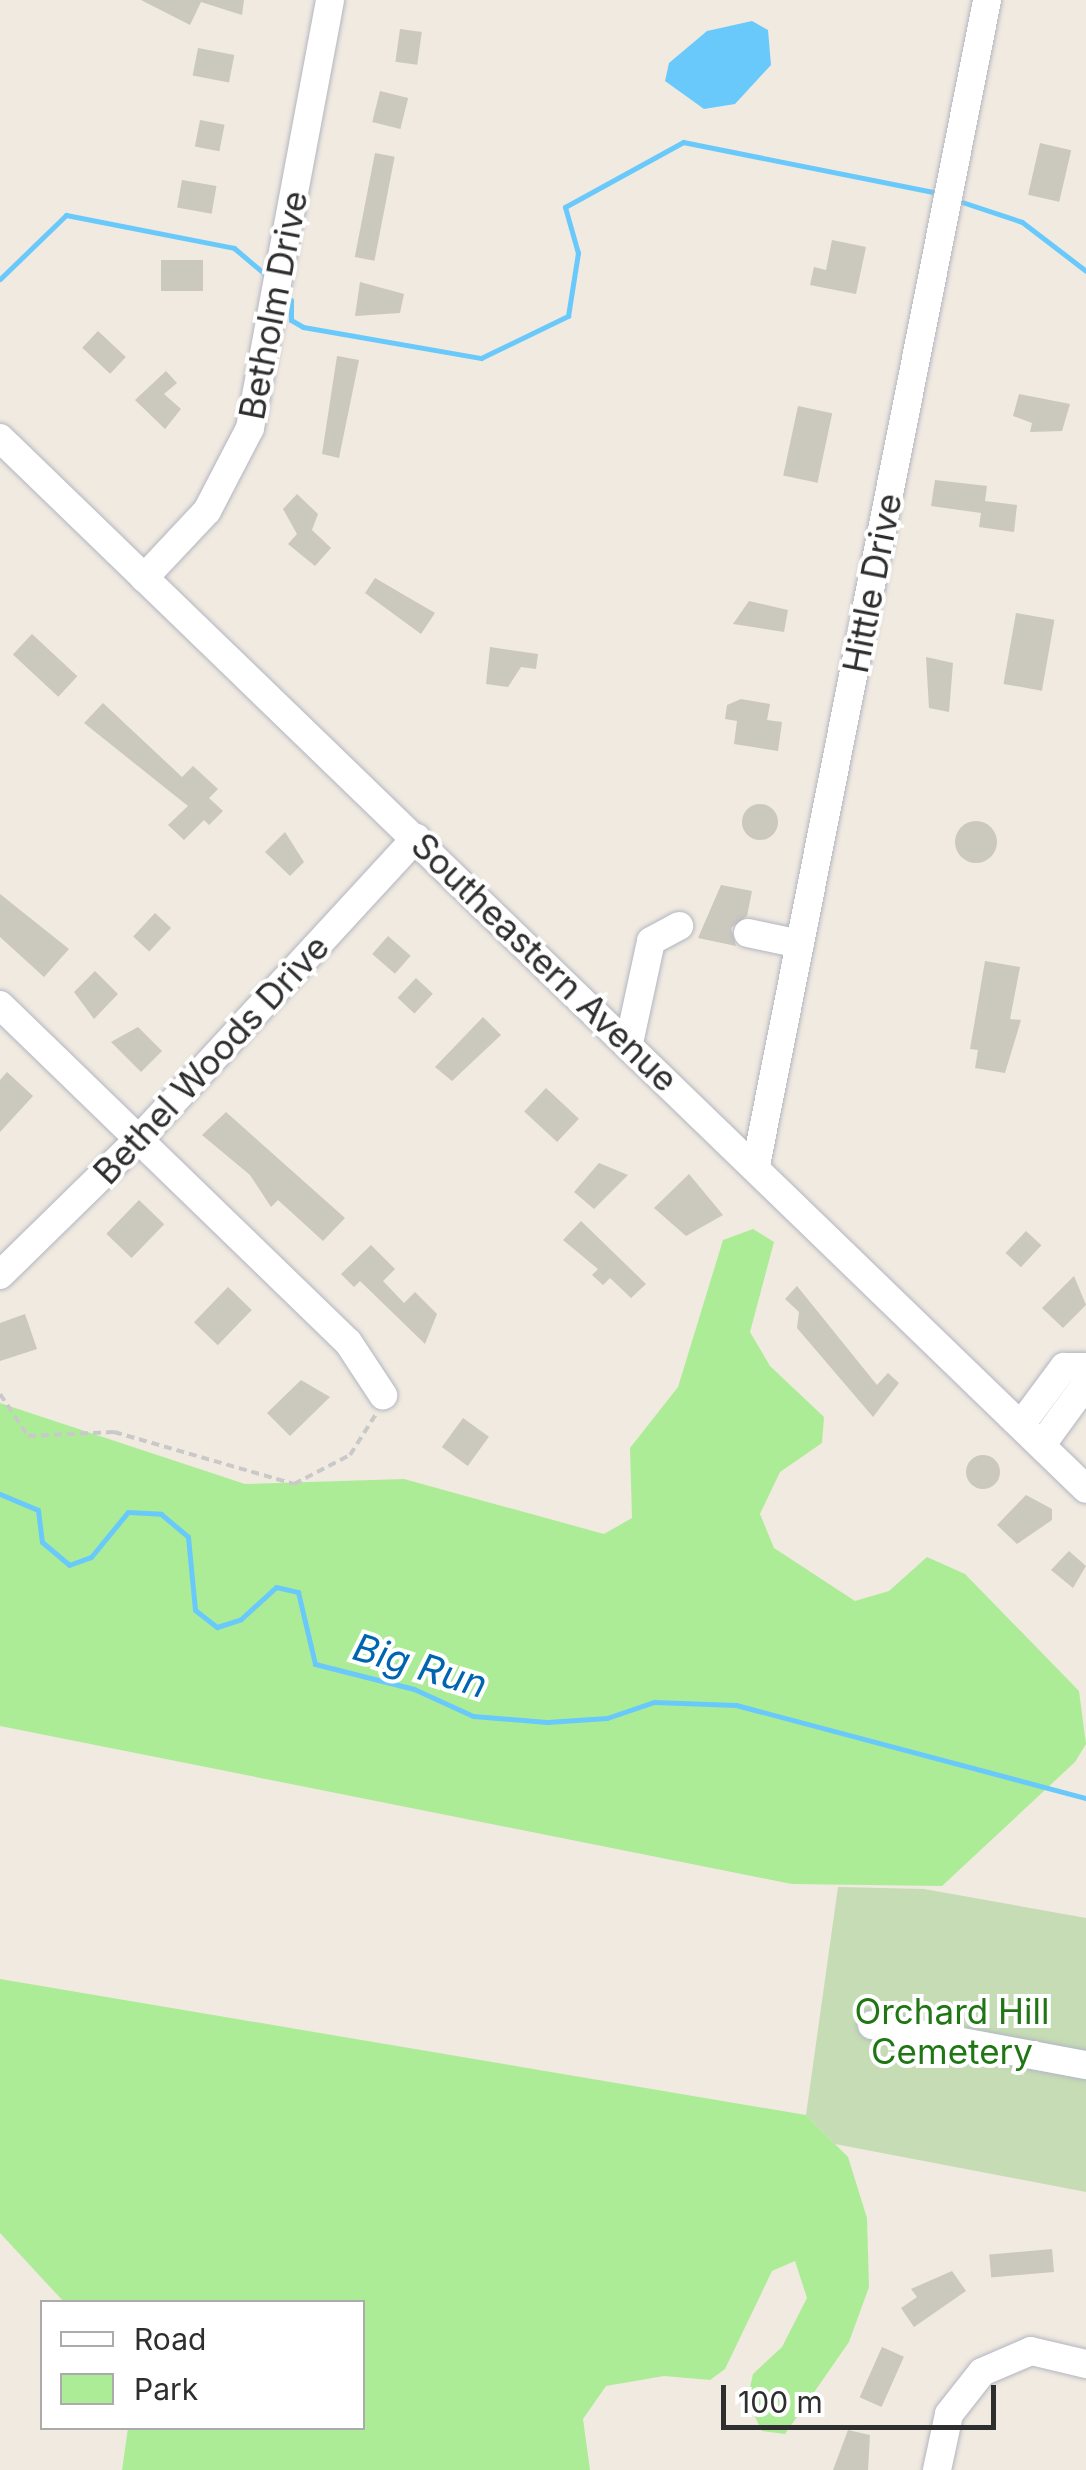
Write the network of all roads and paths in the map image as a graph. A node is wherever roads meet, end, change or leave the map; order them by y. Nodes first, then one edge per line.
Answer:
1 (330, 0) edge
2 (987, 0) edge
3 (0, 438) edge
4 (144, 578) junction
5 (416, 838) junction
6 (679, 926) dead end
7 (748, 933) dead end
8 (800, 944) junction
9 (0, 1004) edge
10 (629, 1042) junction
11 (140, 1138) junction
12 (756, 1166) junction
13 (0, 1275) edge
14 (1086, 1367) edge
15 (1086, 1384) edge
16 (0, 1394) edge
17 (383, 1395) joint
18 (1023, 1422) junction
19 (1043, 1443) junction
20 (1086, 1489) edge
21 (872, 2025) dead end
22 (1086, 2065) edge
23 (1076, 2359) edge
24 (937, 2470) edge

1 - 4 street, Betholm Drive
2 - 8 street, Hittle Drive
3 - 4 street, Southeastern Avenue
4 - 5 street, Southeastern Avenue
5 - 10 street, Southeastern Avenue
5 - 11 street, Bethel Woods Drive
6 - 10 street
7 - 8 street
8 - 12 street, Hittle Drive
9 - 11 street
10 - 12 street, Southeastern Avenue
11 - 13 street, Bethel Woods Drive
11 - 17 street
12 - 18 street, Southeastern Avenue
14 - 18 street
15 - 19 street
16 - 17 path
18 - 19 street, Southeastern Avenue
19 - 20 street, Southeastern Avenue
21 - 22 street
23 - 24 street

